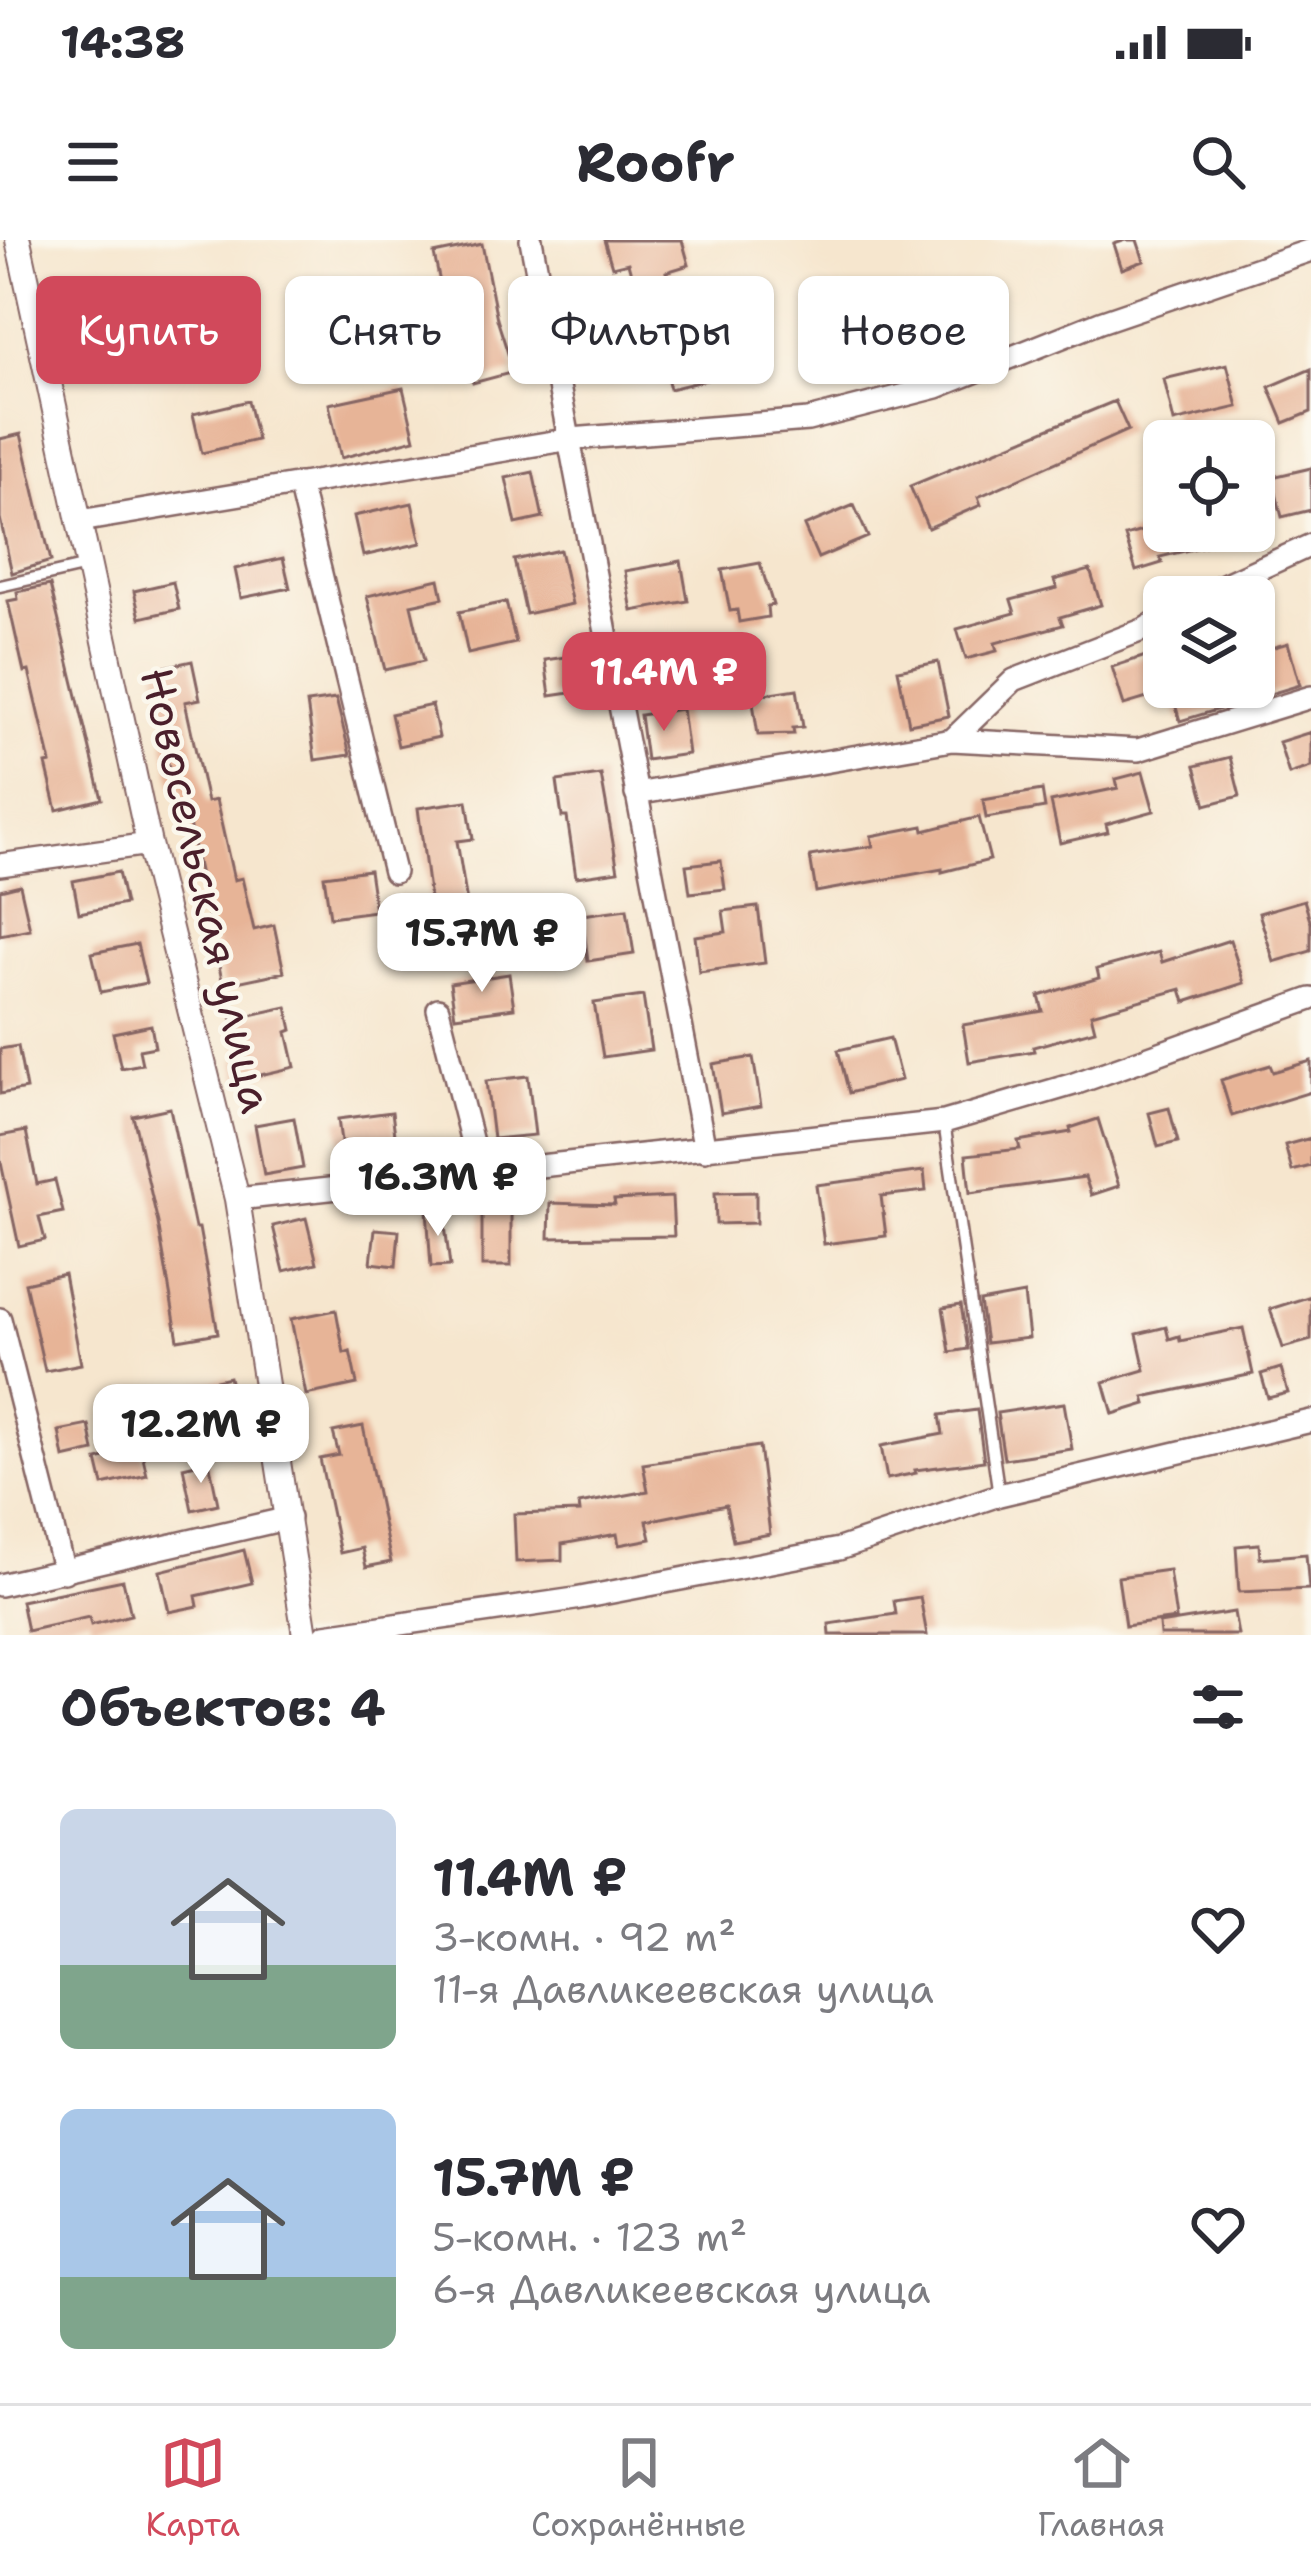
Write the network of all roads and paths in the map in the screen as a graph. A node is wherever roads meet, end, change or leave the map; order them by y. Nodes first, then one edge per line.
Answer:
1 (18, 240) edge
2 (531, 240) edge
3 (1311, 250) edge
4 (571, 439) junction
5 (299, 484) junction
6 (80, 520) junction
7 (1311, 545) edge
8 (90, 566) junction
9 (1243, 576) edge
10 (0, 586) edge
11 (1143, 630) edge
12 (1311, 697) edge
13 (952, 740) junction
14 (636, 794) junction
15 (149, 844) junction
16 (0, 865) edge
17 (394, 872) dead end
18 (1311, 999) edge
19 (438, 1009) dead end
20 (944, 1122) junction
21 (704, 1150) junction
22 (480, 1174) junction
23 (237, 1199) junction
24 (2, 1331) edge
25 (1311, 1421) edge
26 (999, 1495) junction
27 (289, 1518) junction
28 (64, 1572) junction
29 (0, 1586) edge
30 (305, 1635) edge
31 (325, 1635) edge

1 - 6 street, Новосельская улица
2 - 4 street
3 - 4 street
4 - 5 street
4 - 14 street
5 - 6 street
5 - 17 street
6 - 8 street, Новосельская улица
7 - 9 street
8 - 10 lane
8 - 15 street, Новосельская улица
11 - 13 street
12 - 13 street
13 - 14 street
14 - 21 street
15 - 16 street
15 - 23 street, Новосельская улица
18 - 20 street
19 - 22 street
20 - 21 street
20 - 26 lane
21 - 22 street
22 - 23 street
23 - 27 street, Новосельская улица
24 - 28 street
25 - 26 street
26 - 31 street
27 - 28 street
27 - 30 street, Новосельская улица
28 - 29 street

